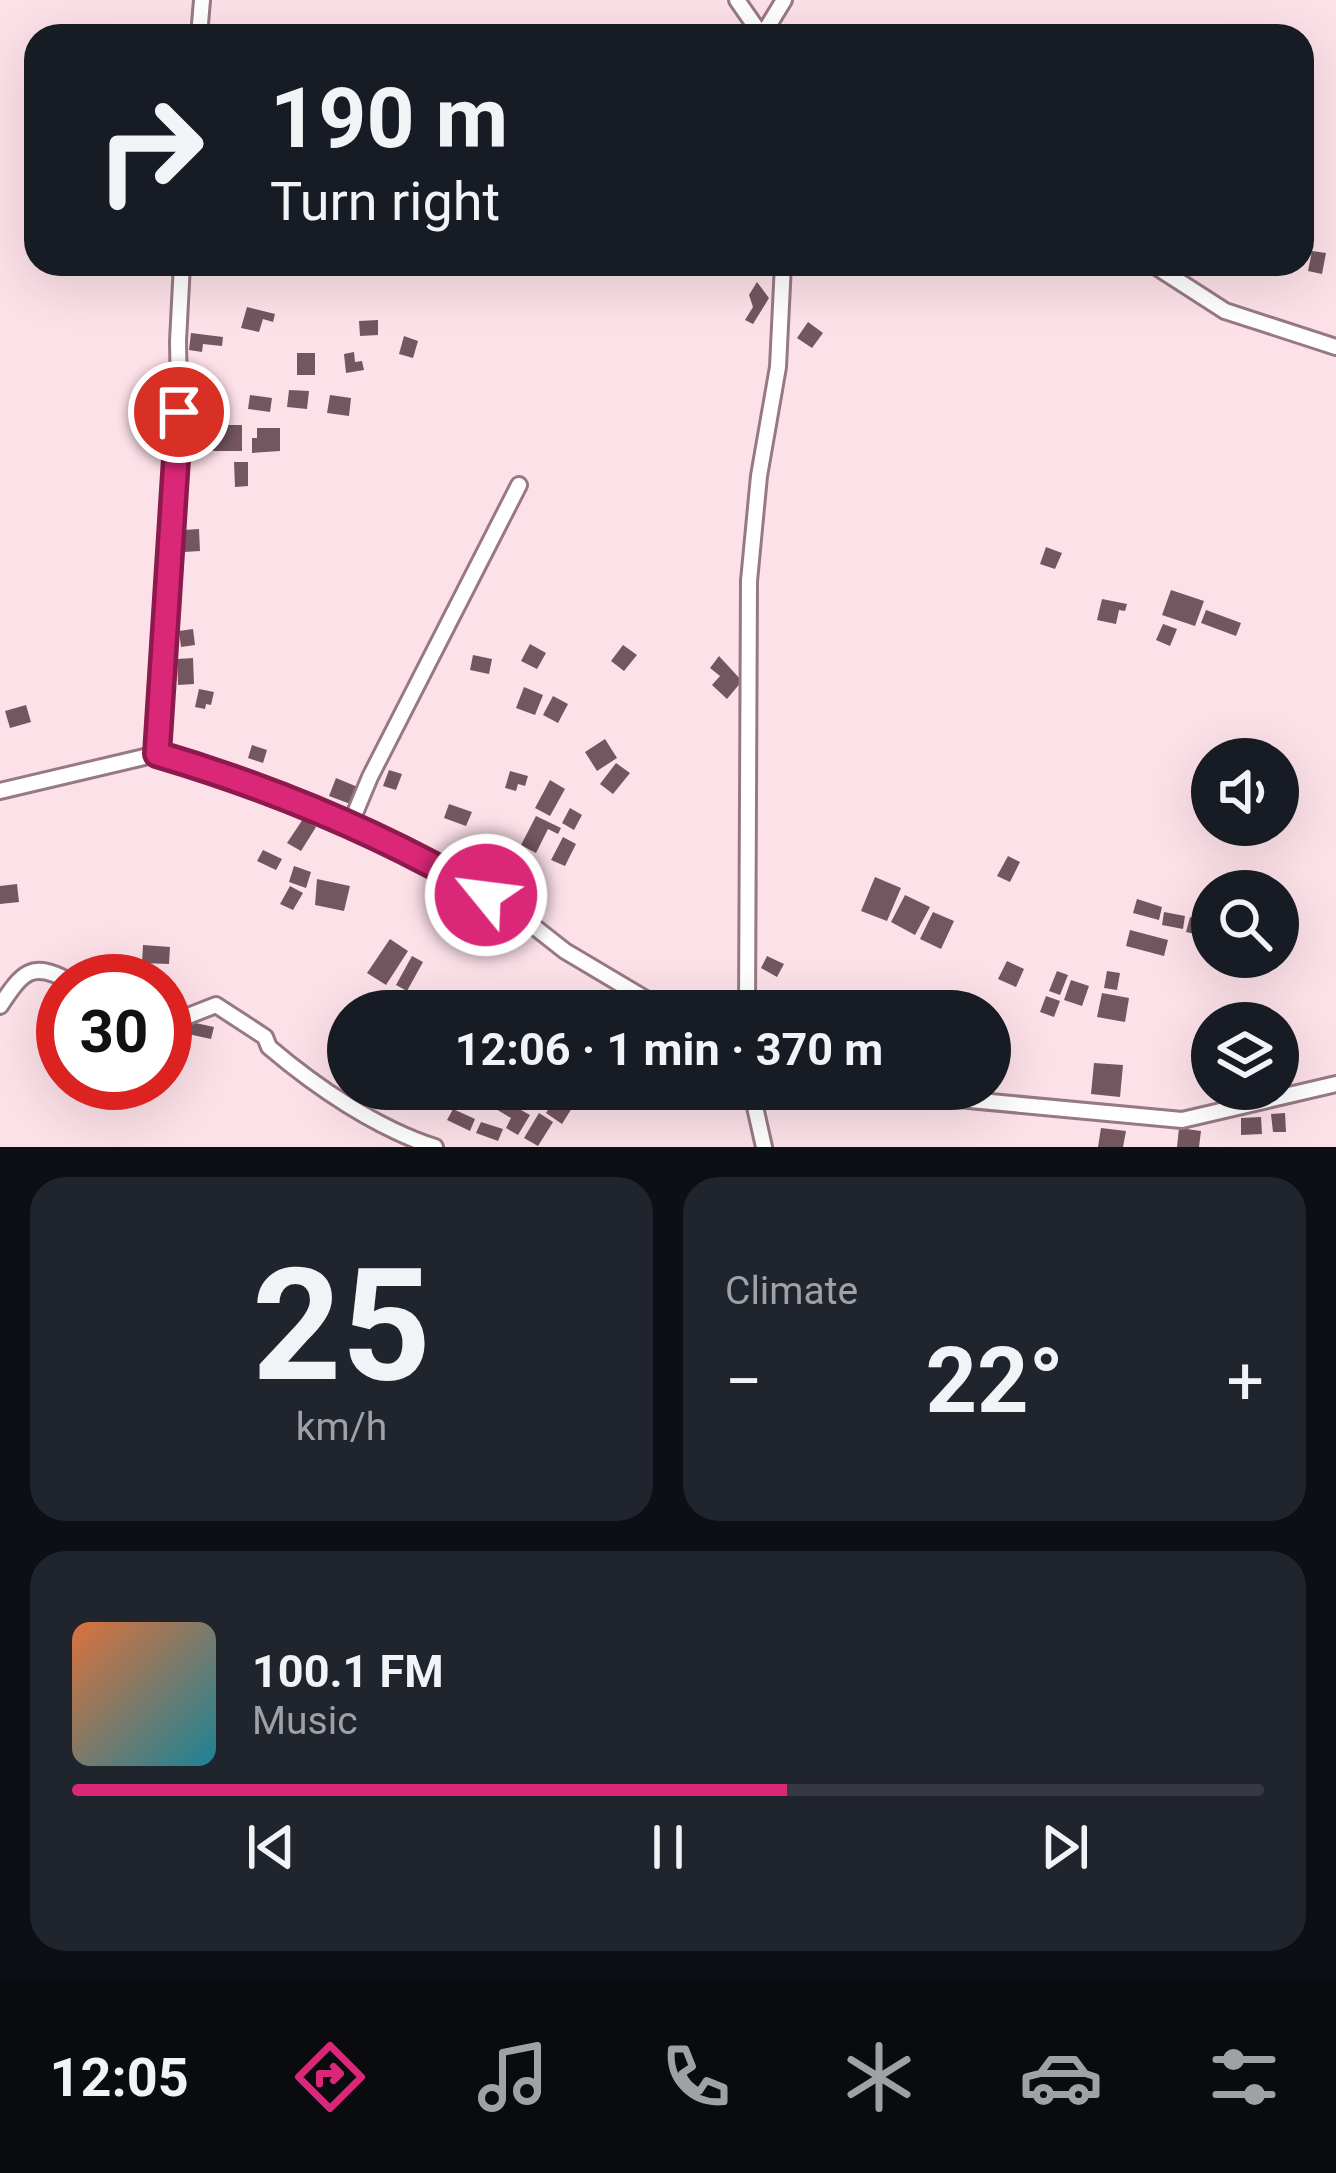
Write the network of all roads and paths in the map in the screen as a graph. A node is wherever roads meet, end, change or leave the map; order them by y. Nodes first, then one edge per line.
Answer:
1 (181, 276) edge
2 (782, 276) edge
3 (1171, 276) edge
4 (1336, 347) edge
5 (519, 485) dead end
6 (157, 754) junction
7 (0, 791) edge
8 (350, 825) junction
9 (36, 971) edge
10 (631, 990) edge
11 (747, 990) edge
12 (0, 1006) edge
13 (192, 1014) edge
14 (1336, 1084) edge
15 (1011, 1104) edge
16 (756, 1110) edge
17 (434, 1147) edge
18 (764, 1147) edge

1 - 6 street
2 - 11 street
3 - 4 street
5 - 8 street
6 - 7 street
6 - 8 street
8 - 10 street
9 - 12 street
13 - 17 street
14 - 15 street
16 - 18 street

